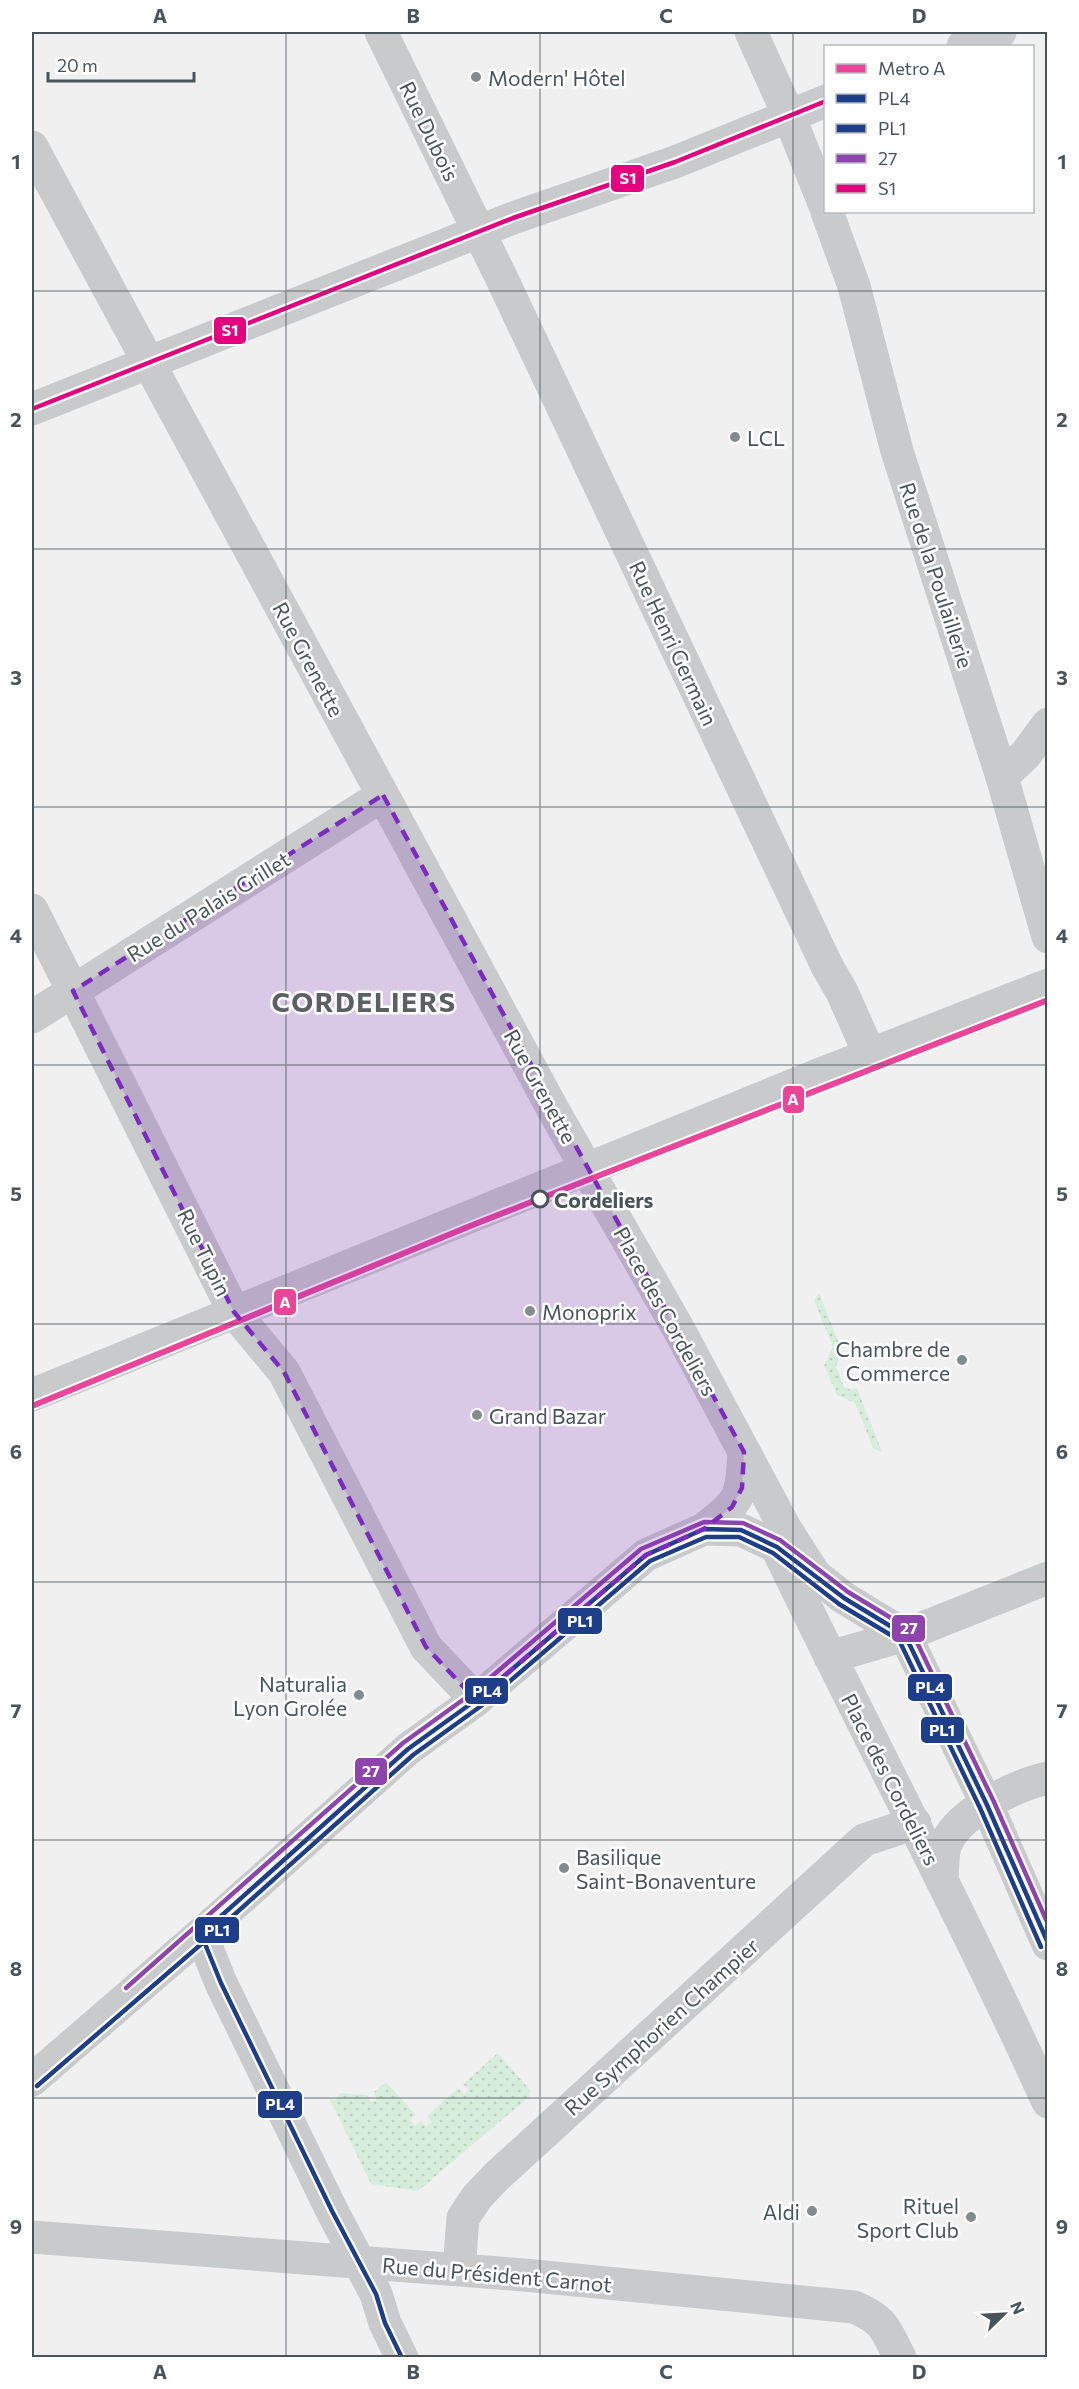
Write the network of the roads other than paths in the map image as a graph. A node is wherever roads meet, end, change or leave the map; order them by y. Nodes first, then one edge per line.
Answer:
1 (381, 32) edge
2 (751, 32) edge
3 (1000, 32) edge
4 (966, 45) edge
5 (824, 101) edge
6 (789, 116) junction
7 (32, 147) edge
8 (824, 205) edge
9 (827, 213) edge
10 (479, 231) junction
11 (149, 362) junction
12 (32, 409) edge
13 (1047, 724) edge
14 (1002, 777) junction
15 (383, 795) junction
16 (32, 910) edge
17 (1047, 937) edge
18 (1047, 985) edge
19 (74, 991) junction
20 (32, 1017) edge
21 (870, 1055) junction
22 (587, 1170) junction
23 (234, 1312) junction
24 (32, 1395) edge
25 (744, 1452) junction
26 (704, 1529) junction
27 (777, 1547) junction
28 (815, 1575) junction
29 (1047, 1578) edge
30 (904, 1635) junction
31 (830, 1657) junction
32 (476, 1700) junction
33 (1047, 1778) edge
34 (987, 1805) junction
35 (915, 1823) junction
36 (942, 1880) junction
37 (201, 1934) junction
38 (1047, 1944) edge
39 (32, 2080) edge
40 (1047, 2102) edge
41 (32, 2237) edge
42 (359, 2262) junction
43 (459, 2270) junction
44 (402, 2358) edge
45 (900, 2358) edge

1 - 10 street, Rue Dubois
2 - 6 street, Rue de la Poulaillerie
3 - 4 street
5 - 6 street
6 - 8 street, Rue de la Poulaillerie
6 - 10 street
7 - 11 street, Rue Grenette
9 - 14 street, Rue de la Poulaillerie
10 - 11 street
10 - 21 street, Rue Henri Germain
11 - 12 street
11 - 15 street, Rue Grenette
13 - 14 street
14 - 17 street, Rue de la Poulaillerie
15 - 19 street, Rue du Palais Grillet
15 - 22 street, Rue Grenette
16 - 19 street, Rue Tupin
18 - 21 street
19 - 20 street, Rue du Palais Grillet
19 - 23 street, Rue Tupin
21 - 22 street
22 - 23 street
22 - 25 street, Place des Cordeliers
23 - 24 street
23 - 32 street, Rue Tupin
25 - 26 street
25 - 27 street, Place des Cordeliers
25 - 28 street, Place des Cordeliers
26 - 27 street
26 - 32 street
27 - 28 street
27 - 31 street, Place des Cordeliers
28 - 30 street, Place des Cordeliers
29 - 30 street
30 - 31 street
30 - 34 street
31 - 35 street, Place des Cordeliers
32 - 37 street
33 - 34 street
34 - 36 street
34 - 38 street
35 - 36 street, Place des Cordeliers
35 - 43 street, Rue Symphorien Champier
36 - 40 street, Place des Cordeliers
37 - 39 street
37 - 42 street
41 - 42 street, Rue du Président Carnot
42 - 43 street, Rue du Président Carnot
42 - 44 street
43 - 45 street, Rue du Président Carnot

